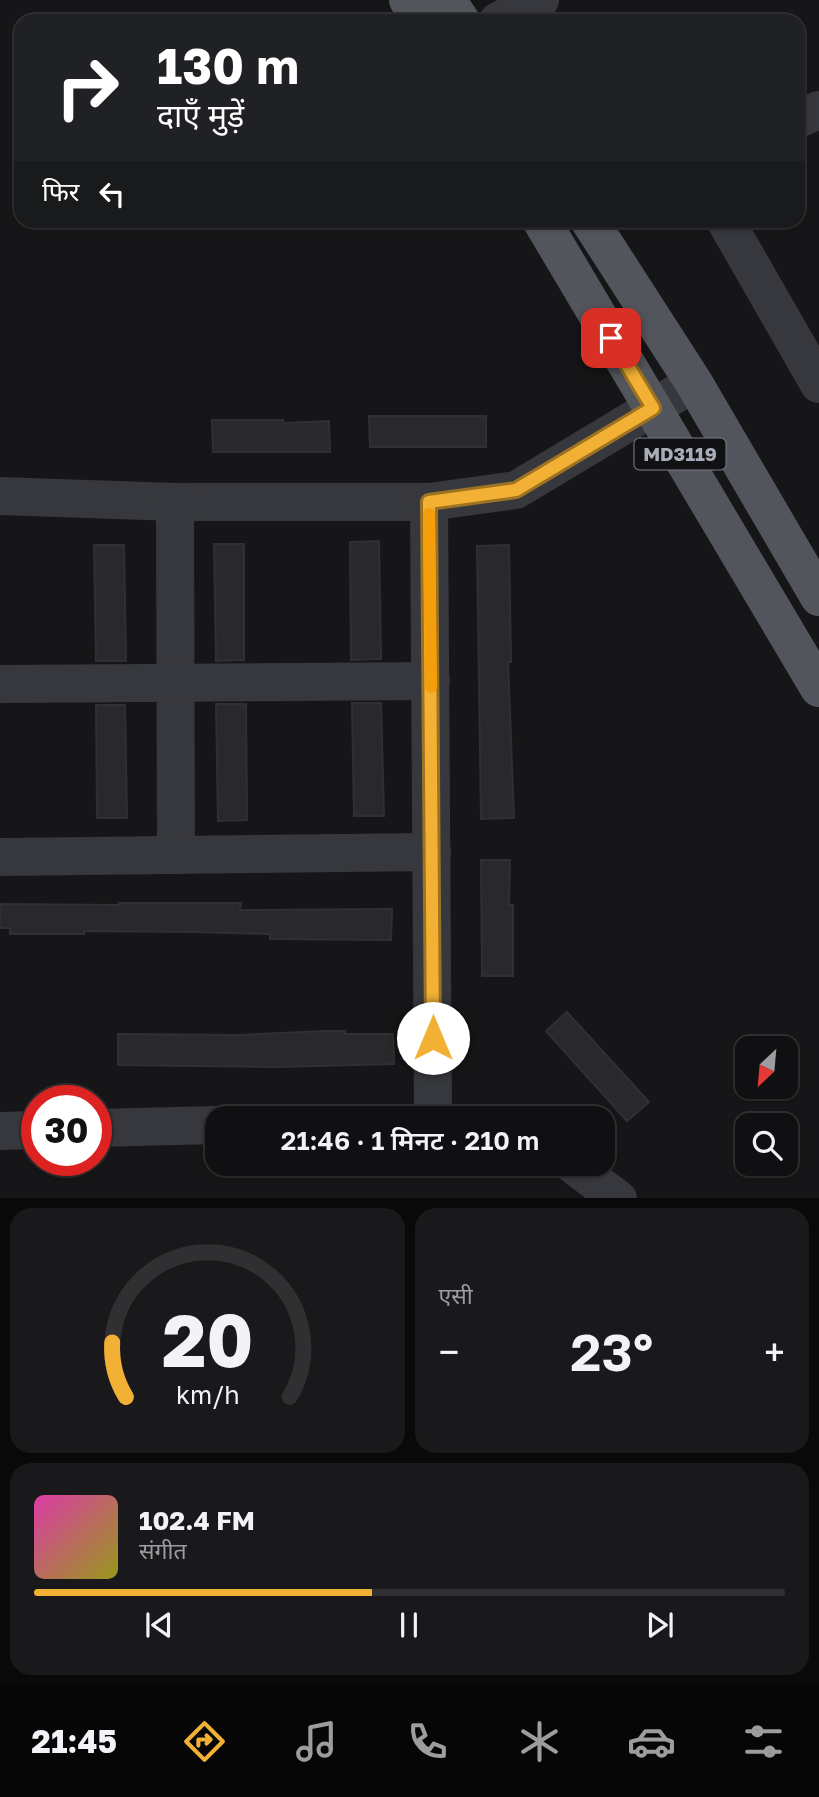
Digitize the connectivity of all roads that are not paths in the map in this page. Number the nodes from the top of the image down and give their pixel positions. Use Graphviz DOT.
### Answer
graph roads {
  1 [pos="540,0"];
  2 [pos="512,14"];
  3 [pos="546,228"];
  4 [pos="594,228"];
  5 [pos="730,228"];
  6 [pos="694,383"];
  7 [pos="819,383"];
  8 [pos="653,408"];
  9 [pos="0,496"];
  10 [pos="175,502"];
  11 [pos="429,502"];
  12 [pos="819,597"];
  13 [pos="431,681"];
  14 [pos="176,683"];
  15 [pos="0,684"];
  16 [pos="819,688"];
  17 [pos="432,852"];
  18 [pos="176,855"];
  19 [pos="0,857"];
  20 [pos="433,1106"];
  21 [pos="205,1125"];
  22 [pos="112,1128"];
  23 [pos="21,1130"];
  24 [pos="0,1131"];
  25 [pos="588,1176"];
  26 [pos="617,1198"];
  1 -- 2 [label="street"];
  3 -- 8 [label="main road, MD3119"];
  4 -- 6 [label="main road, MD3119"];
  5 -- 7 [label="street"];
  6 -- 8 [label="street"];
  6 -- 12 [label="main road, MD3119"];
  8 -- 11 [label="street"];
  8 -- 16 [label="main road, MD3119"];
  9 -- 10 [label="street"];
  10 -- 11 [label="street"];
  10 -- 14 [label="street"];
  11 -- 13 [label="street"];
  13 -- 14 [label="street"];
  13 -- 17 [label="street"];
  14 -- 15 [label="street"];
  14 -- 18 [label="street"];
  17 -- 18 [label="street"];
  17 -- 20 [label="street"];
  18 -- 19 [label="street"];
  21 -- 22 [label="street"];
  23 -- 24 [label="street"];
  25 -- 26 [label="street"];
}
